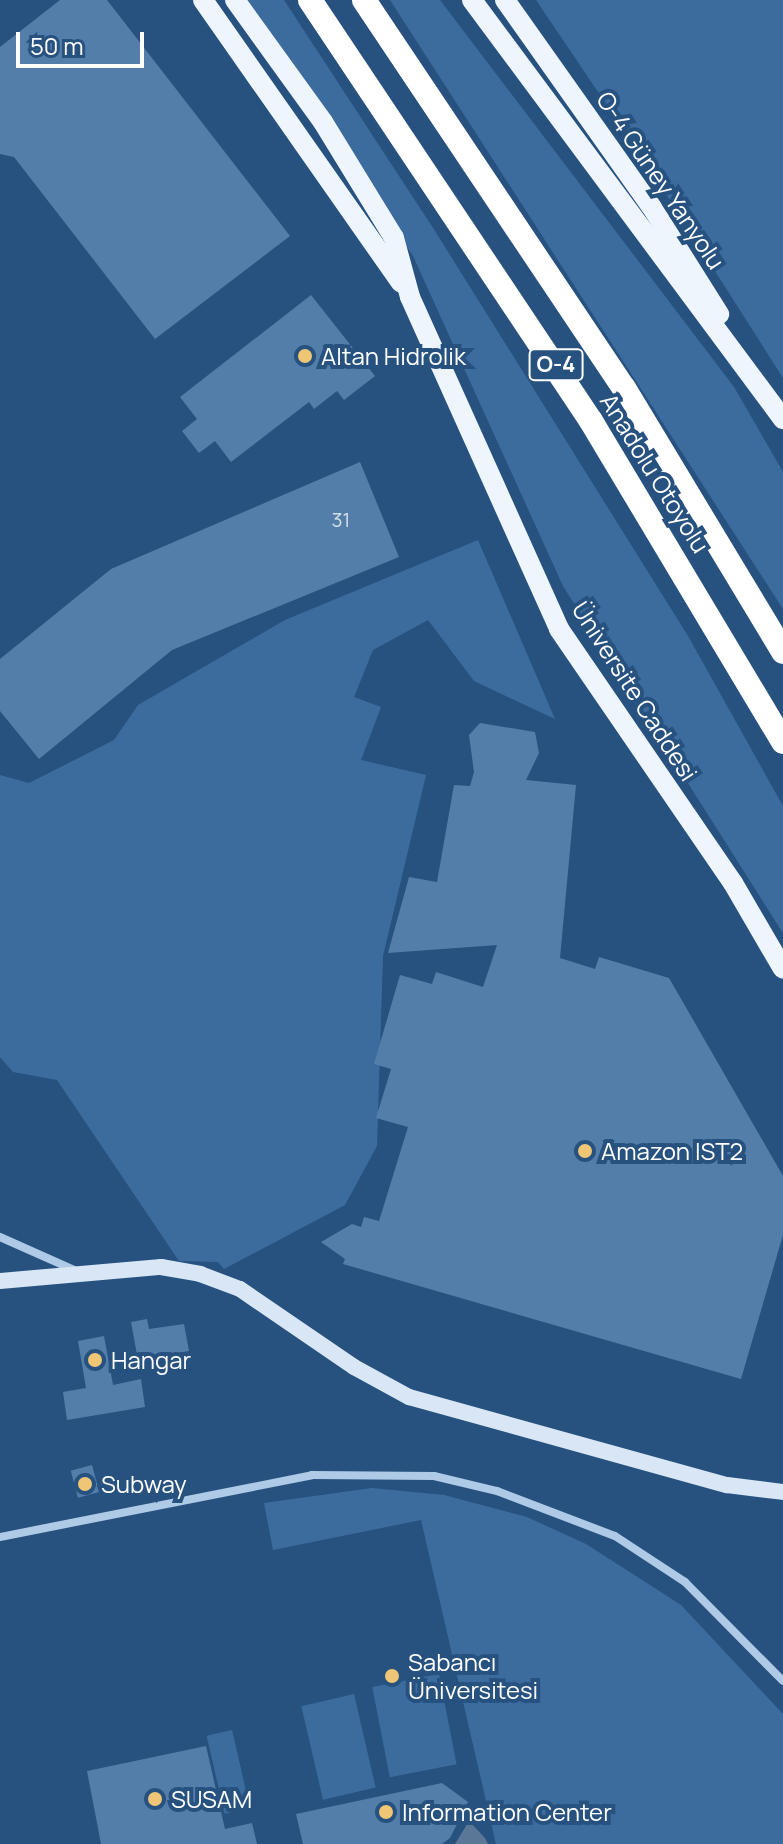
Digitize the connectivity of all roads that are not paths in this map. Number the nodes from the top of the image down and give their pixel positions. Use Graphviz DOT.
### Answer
graph roads {
  1 [pos="203,0"];
  2 [pos="235,0"];
  3 [pos="310,0"];
  4 [pos="364,0"];
  5 [pos="472,0"];
  6 [pos="505,0"];
  7 [pos="410,297"];
  8 [pos="767,392"];
  9 [pos="783,419"];
  10 [pos="783,652"];
  11 [pos="783,742"];
  12 [pos="783,969"];
  13 [pos="0,1237"];
  14 [pos="83,1274"];
  15 [pos="0,1281"];
  16 [pos="783,1492"];
  17 [pos="0,1536"];
  18 [pos="783,1681"];
  1 -- 7 [label="main road"];
  2 -- 7 [label="main road"];
  3 -- 11 [label="highway, Anadolu Otoyolu / O-4"];
  4 -- 10 [label="highway, Anadolu Otoyolu / O-4"];
  5 -- 8 [label="main road"];
  6 -- 8 [label="main road, O-4 Güney Yanyolu"];
  7 -- 12 [label="main road, Üniversite Caddesi"];
  8 -- 9 [label="main road"];
  13 -- 14 [label="street"];
  14 -- 15 [label="street"];
  14 -- 16 [label="street"];
  17 -- 18 [label="street"];
}
